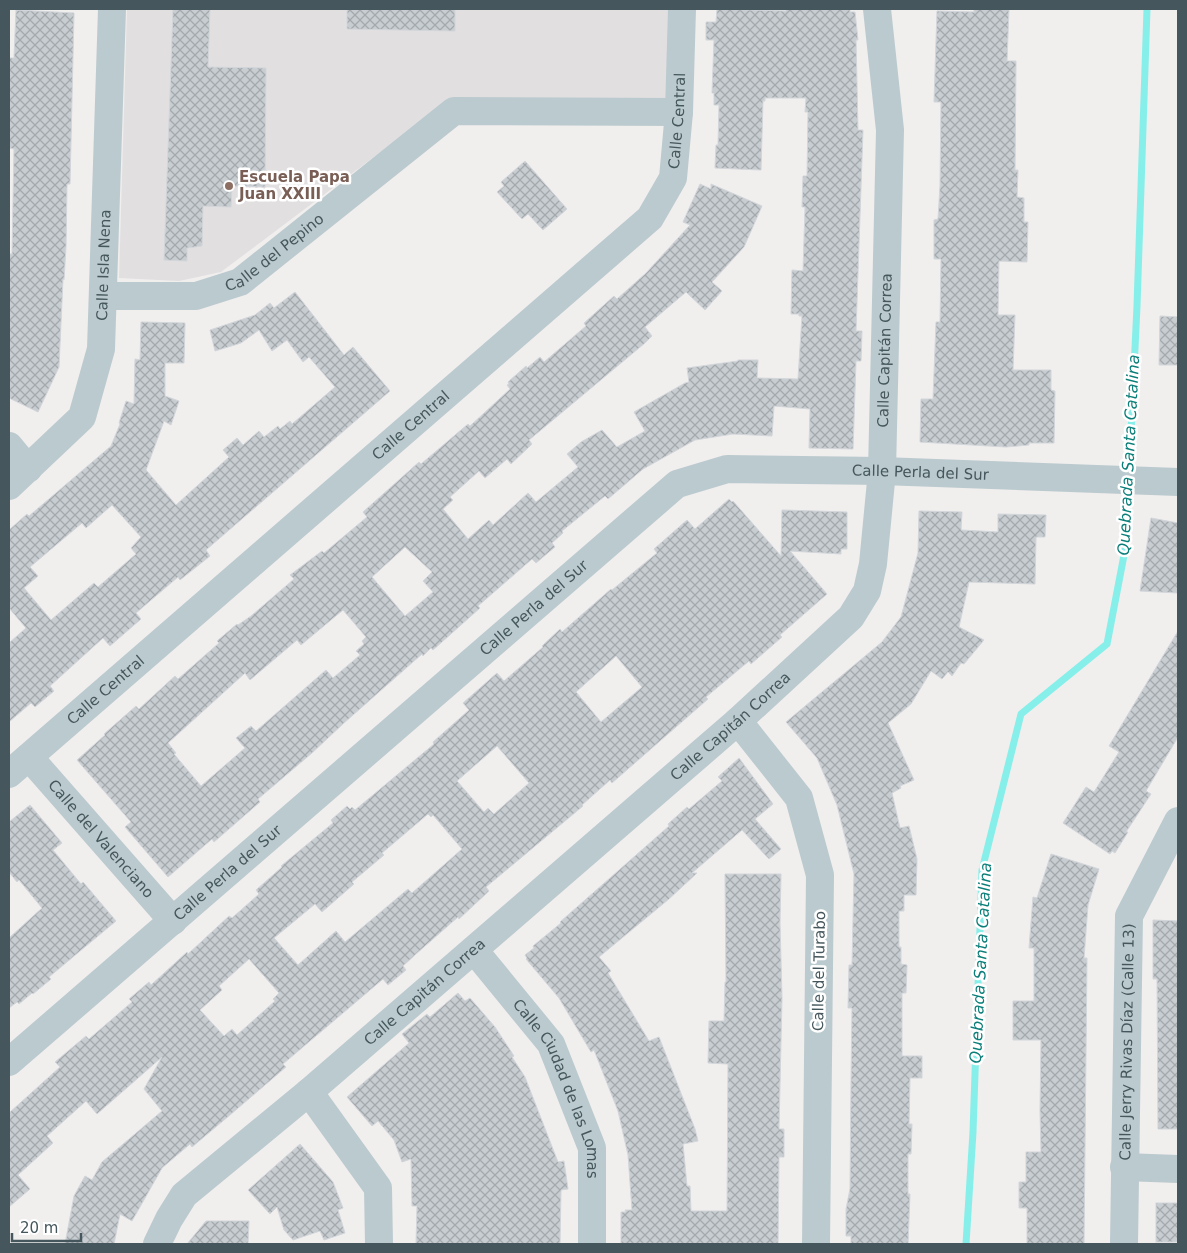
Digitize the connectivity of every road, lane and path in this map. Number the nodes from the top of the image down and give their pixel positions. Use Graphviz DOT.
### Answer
graph roads {
  1 [pos="112,9"];
  2 [pos="682,9"];
  3 [pos="878,9"];
  4 [pos="679,112"];
  5 [pos="103,296"];
  6 [pos="9,446"];
  7 [pos="882,472"];
  8 [pos="19,477"];
  9 [pos="1178,482"];
  10 [pos="738,721"];
  11 [pos="19,766"];
  12 [pos="1178,821"];
  13 [pos="173,921"];
  14 [pos="474,950"];
  15 [pos="9,1062"];
  16 [pos="309,1092"];
  17 [pos="1124,1167"];
  18 [pos="1178,1169"];
  19 [pos="157,1244"];
  20 [pos="379,1244"];
  21 [pos="592,1244"];
  22 [pos="816,1244"];
  23 [pos="1124,1244"];
  1 -- 5 [label="street, Calle Isla Nena"];
  2 -- 4 [label="street, Calle Central"];
  3 -- 7 [label="street, Calle Capitán Correa"];
  4 -- 5 [label="street, Calle del Pepino"];
  4 -- 11 [label="street, Calle Central"];
  5 -- 8 [label="street, Calle Isla Nena"];
  6 -- 8 [label="street"];
  7 -- 9 [label="street, Calle Perla del Sur"];
  7 -- 10 [label="street, Calle Capitán Correa"];
  7 -- 13 [label="street, Calle Perla del Sur"];
  10 -- 14 [label="street, Calle Capitán Correa"];
  10 -- 22 [label="street, Calle del Turabo"];
  11 -- 13 [label="street, Calle del Valenciano"];
  12 -- 17 [label="street, Calle Jerry Rivas Díaz (Calle 13)"];
  13 -- 15 [label="street, Calle Perla del Sur"];
  14 -- 16 [label="street, Calle Capitán Correa"];
  14 -- 21 [label="street, Calle Ciudad de las Lomas"];
  16 -- 19 [label="street, Calle Capitán Correa"];
  16 -- 20 [label="street"];
  17 -- 18 [label="street"];
  17 -- 23 [label="street, Calle Jerry Rivas Díaz (Calle 13)"];
}
